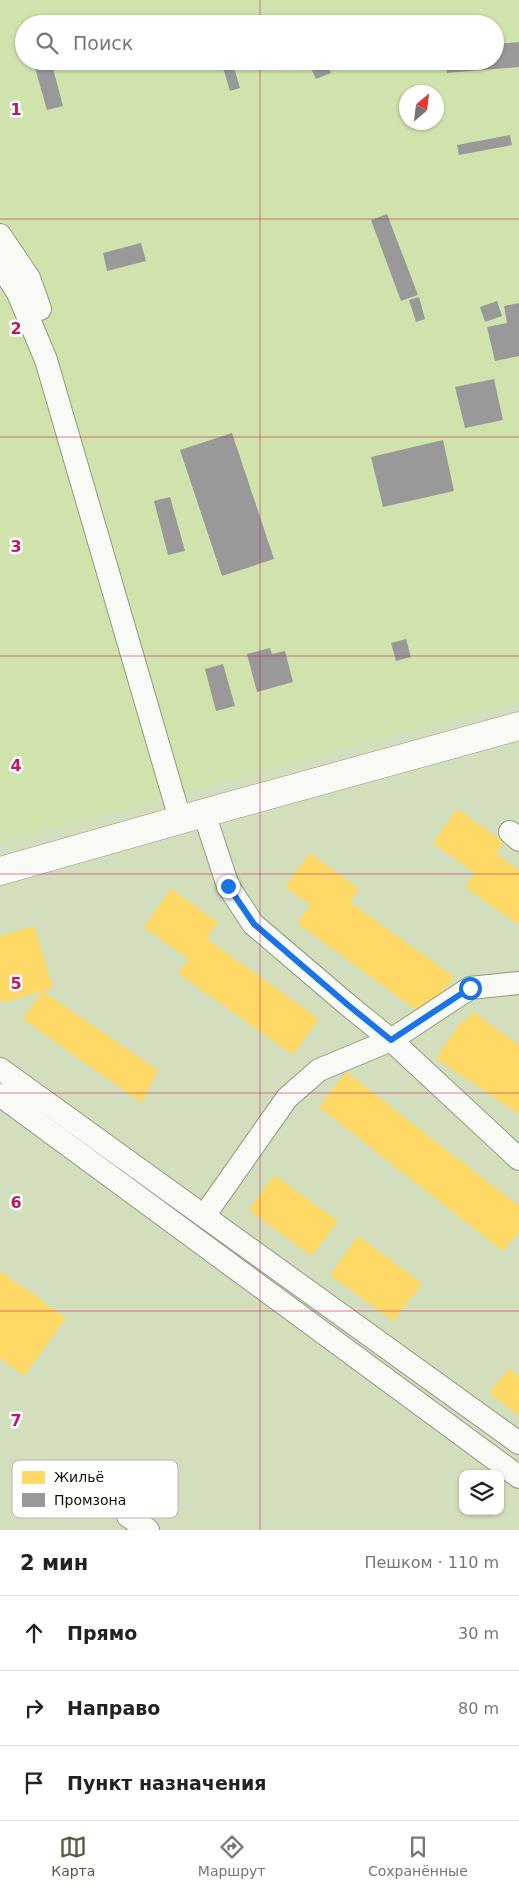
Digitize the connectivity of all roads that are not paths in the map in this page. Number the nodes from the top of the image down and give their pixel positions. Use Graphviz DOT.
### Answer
graph roads {
  1 [pos="0,235"];
  2 [pos="0,265"];
  3 [pos="46,360"];
  4 [pos="519,726"];
  5 [pos="192,816"];
  6 [pos="0,870"];
  7 [pos="519,983"];
  8 [pos="391,1040"];
  9 [pos="0,1069"];
  10 [pos="0,1095"];
  11 [pos="519,1159"];
  12 [pos="204,1216"];
  13 [pos="519,1443"];
  14 [pos="519,1477"];
  15 [pos="131,1518"];
  16 [pos="148,1530"];
  1 -- 3 [label="street"];
  2 -- 3 [label="street"];
  3 -- 5 [label="street"];
  4 -- 5 [label="main road"];
  5 -- 6 [label="main road"];
  5 -- 8 [label="street"];
  7 -- 8 [label="street"];
  8 -- 11 [label="street"];
  8 -- 12 [label="street"];
  9 -- 12 [label="street"];
  10 -- 14 [label="street"];
  12 -- 13 [label="street"];
  15 -- 16 [label="street"];
}
